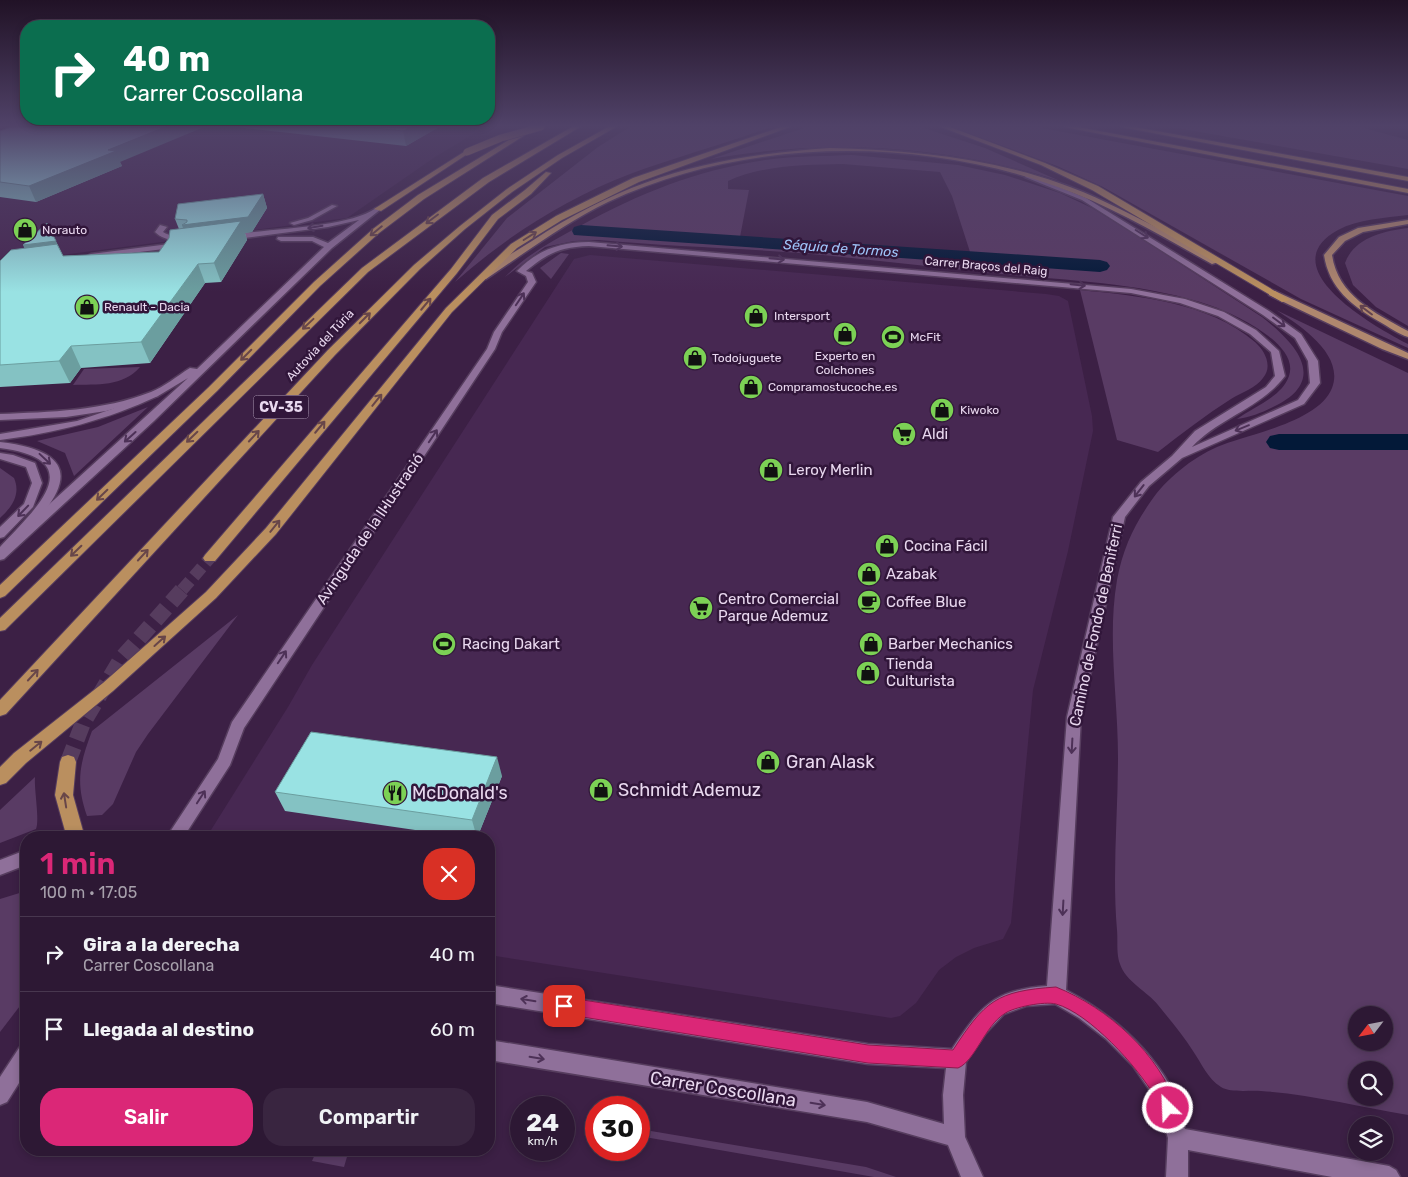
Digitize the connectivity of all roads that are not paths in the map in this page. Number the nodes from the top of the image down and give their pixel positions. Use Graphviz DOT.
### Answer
graph roads {
  1 [pos="420,182"];
  2 [pos="445,182"];
  3 [pos="483,182"];
  4 [pos="524,182"];
  5 [pos="539,182"];
  6 [pos="632,182"];
  7 [pos="651,182"];
  8 [pos="1040,182"];
  9 [pos="1045,182"];
  10 [pos="1082,182"];
  11 [pos="1360,182"];
  12 [pos="1408,191"];
  13 [pos="334,206"];
  14 [pos="378,209"];
  15 [pos="1408,222"];
  16 [pos="162,227"];
  17 [pos="194,235"];
  18 [pos="220,239"];
  19 [pos="566,244"];
  20 [pos="190,245"];
  21 [pos="329,246"];
  22 [pos="80,257"];
  23 [pos="480,279"];
  24 [pos="1285,300"];
  25 [pos="1221,314"];
  26 [pos="242,331"];
  27 [pos="1408,334"];
  28 [pos="1408,356"];
  29 [pos="155,394"];
  30 [pos="0,417"];
  31 [pos="0,437"];
  32 [pos="0,445"];
  33 [pos="0,456"];
  34 [pos="1176,458"];
  35 [pos="0,534"];
  36 [pos="0,555"];
  37 [pos="210,558"];
  38 [pos="0,593"];
  39 [pos="0,626"];
  40 [pos="0,710"];
  41 [pos="68,762"];
  42 [pos="0,778"];
  43 [pos="74,831"];
  44 [pos="179,831"];
  45 [pos="20,860"];
  46 [pos="0,868"];
  47 [pos="495,995"];
  48 [pos="1056,995"];
  49 [pos="495,1051"];
  50 [pos="958,1059"];
  51 [pos="20,1064"];
  52 [pos="0,1095"];
  53 [pos="955,1137"];
  54 [pos="1178,1138"];
  55 [pos="972,1177"];
  56 [pos="1177,1177"];
  57 [pos="1389,1177"];
  1 -- 14 [label="highway, bridge"];
  2 -- 38 [label="highway, one-way"];
  3 -- 39 [label="highway, Autovia del Túria / CV-35, one-way"];
  40 -- 4 [label="highway, Autovia del Túria / CV-35, one-way"];
  37 -- 5 [label="highway, one-way"];
  23 -- 6 [label="highway, one-way"];
  7 -- 23 [label="main road"];
  8 -- 34 [label="street, Camino de Fondo de Beniferri, one-way"];
  9 -- 24 [label="main road"];
  10 -- 24 [label="highway"];
  11 -- 12 [label="highway"];
  13 -- 18 [label="street"];
  14 -- 18 [label="street, one-way"];
  14 -- 21 [label="street"];
  27 -- 15 [label="main road, one-way"];
  16 -- 17 [label="street"];
  18 -- 21 [label="street"];
  19 -- 25 [label="street, Carrer Braços del Raig, one-way"];
  44 -- 19 [label="street, Avinguda de la Il·lustració, one-way"];
  20 -- 22 [label="street"];
  21 -- 26 [label="street"];
  42 -- 23 [label="highway, one-way"];
  24 -- 28 [label="main road"];
  25 -- 34 [label="street, Camino de Fondo de Beniferri"];
  26 -- 29 [label="street"];
  26 -- 36 [label="street, one-way"];
  29 -- 30 [label="street"];
  29 -- 31 [label="street"];
  32 -- 36 [label="street, one-way"];
  33 -- 35 [label="street, one-way"];
  34 -- 48 [label="street, Camino de Fondo de Beniferri, one-way"];
  43 -- 41 [label="highway, one-way"];
  45 -- 46 [label="street"];
  50 -- 47 [label="street, one-way"];
  48 -- 50 [label="street"];
  48 -- 54 [label="street"];
  49 -- 53 [label="street, Carrer Coscollana, one-way"];
  50 -- 53 [label="street"];
  51 -- 52 [label="street"];
  53 -- 55 [label="street"];
  54 -- 56 [label="street"];
  54 -- 57 [label="street"];
}
